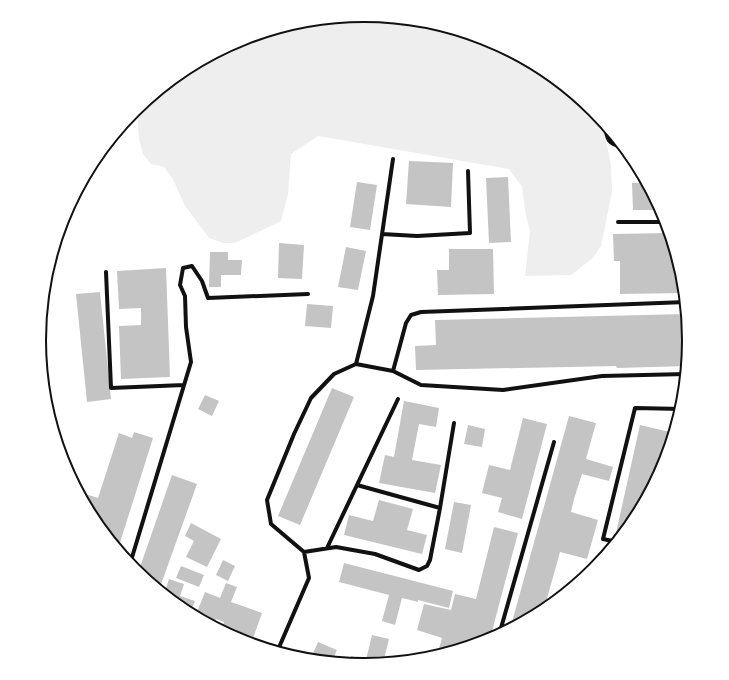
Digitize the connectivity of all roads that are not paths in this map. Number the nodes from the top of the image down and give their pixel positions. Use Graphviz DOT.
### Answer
graph roads {
  1 [pos="607,134"];
  2 [pos="617,146"];
  3 [pos="393,159"];
  4 [pos="468,171"];
  5 [pos="618,222"];
  6 [pos="660,222"];
  7 [pos="382,234"];
  8 [pos="106,272"];
  9 [pos="308,294"];
  10 [pos="680,302"];
  11 [pos="356,364"];
  12 [pos="393,371"];
  13 [pos="681,374"];
  14 [pos="184,385"];
  15 [pos="398,399"];
  16 [pos="675,408"];
  17 [pos="454,423"];
  18 [pos="554,442"];
  19 [pos="357,485"];
  20 [pos="440,508"];
  21 [pos="611,541"];
  22 [pos="327,548"];
  23 [pos="304,552"];
  24 [pos="132,557"];
  25 [pos="502,626"];
  26 [pos="279,646"];
  1 -- 2 [label="street"];
  3 -- 7 [label="street"];
  4 -- 7 [label="street"];
  5 -- 6 [label="street"];
  7 -- 11 [label="street"];
  8 -- 14 [label="street"];
  9 -- 14 [label="street"];
  10 -- 12 [label="street"];
  11 -- 12 [label="street"];
  11 -- 23 [label="street"];
  12 -- 13 [label="street"];
  14 -- 24 [label="street"];
  15 -- 19 [label="street"];
  16 -- 21 [label="street"];
  17 -- 20 [label="street"];
  18 -- 25 [label="street"];
  19 -- 20 [label="street"];
  19 -- 22 [label="street"];
  20 -- 22 [label="street"];
  22 -- 23 [label="street"];
  23 -- 26 [label="street"];
}
